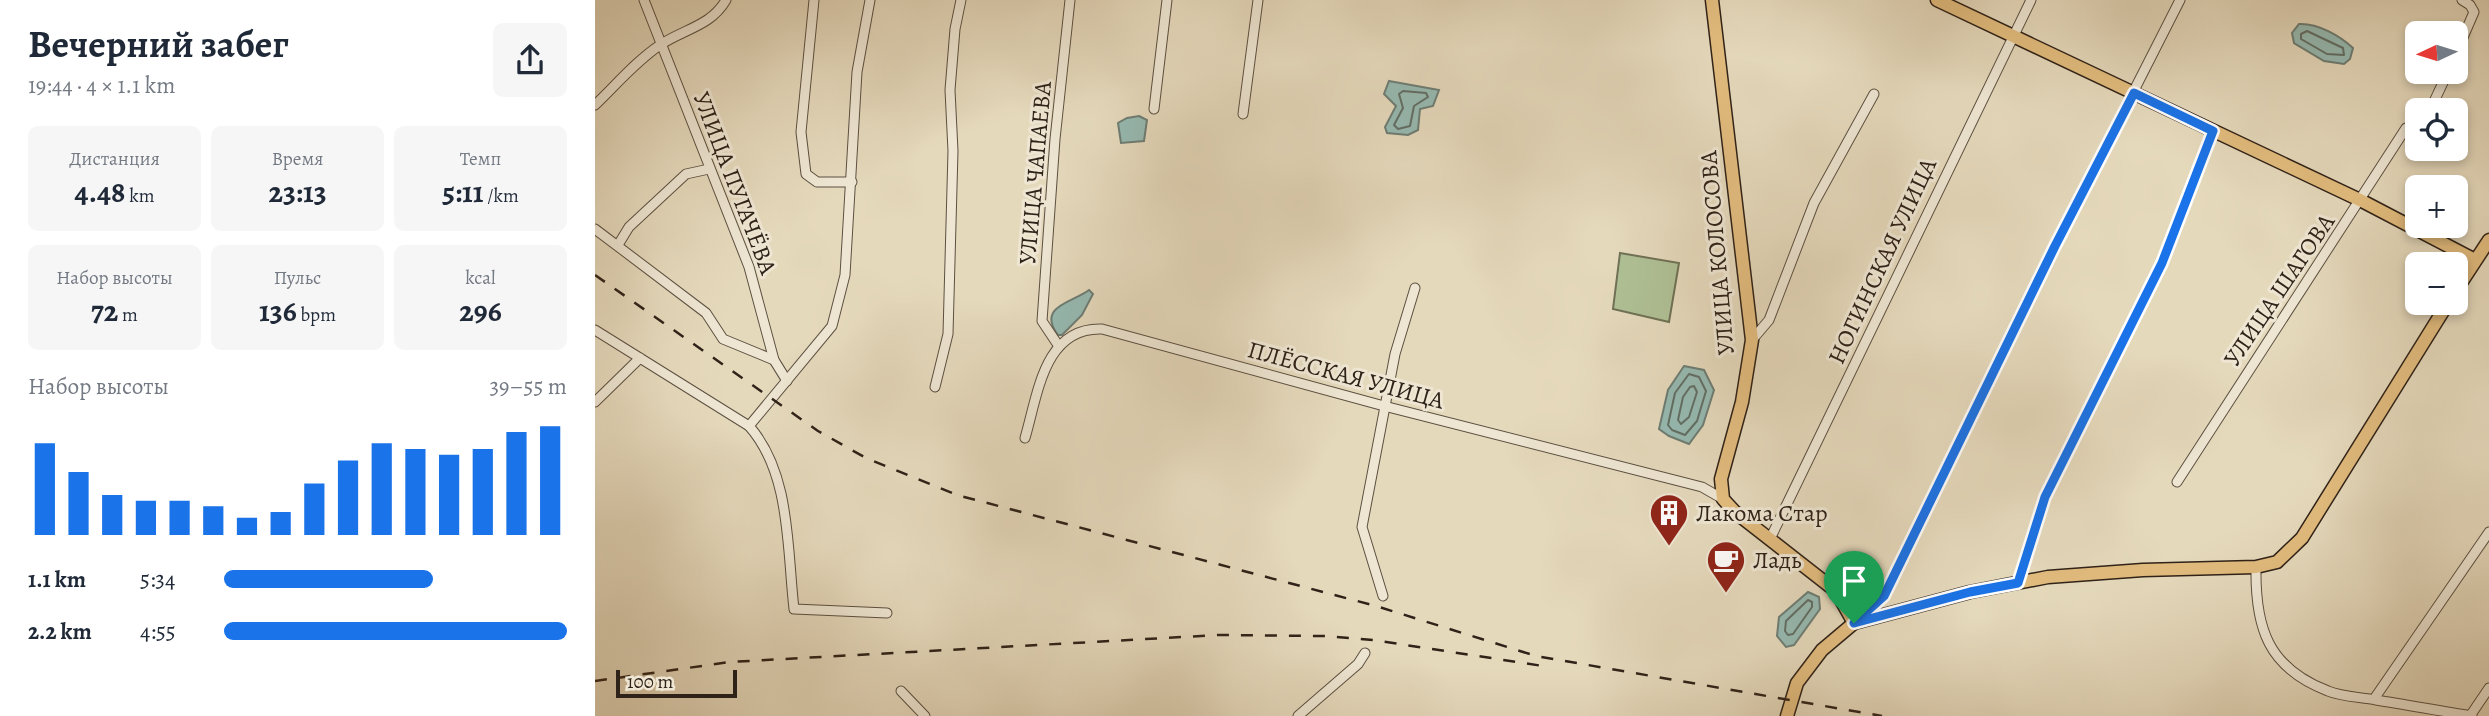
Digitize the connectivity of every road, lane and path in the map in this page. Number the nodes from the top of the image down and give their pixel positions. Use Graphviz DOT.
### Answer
graph roads {
  1 [pos="643,0"];
  2 [pos="726,0"];
  3 [pos="814,0"];
  4 [pos="870,0"];
  5 [pos="961,0"];
  6 [pos="1070,0"];
  7 [pos="1167,0"];
  8 [pos="1258,0"];
  9 [pos="1712,0"];
  10 [pos="1937,0"];
  11 [pos="2031,0"];
  12 [pos="2180,0"];
  13 [pos="2462,0"];
  14 [pos="2468,26"];
  15 [pos="2015,36"];
  16 [pos="661,45"];
  17 [pos="2134,93"];
  18 [pos="1874,94"];
  19 [pos="595,105"];
  20 [pos="1154,108"];
  21 [pos="1243,114"];
  22 [pos="2405,130"];
  23 [pos="2213,131"];
  24 [pos="709,169"];
  25 [pos="852,182"];
  26 [pos="2362,201"];
  27 [pos="595,229"];
  28 [pos="2488,243"];
  29 [pos="618,245"];
  30 [pos="2475,260"];
  31 [pos="2468,271"];
  32 [pos="1415,288"];
  33 [pos="2441,315"];
  34 [pos="595,330"];
  35 [pos="1752,340"];
  36 [pos="1058,345"];
  37 [pos="640,358"];
  38 [pos="774,360"];
  39 [pos="787,381"];
  40 [pos="935,387"];
  41 [pos="595,402"];
  42 [pos="1384,406"];
  43 [pos="750,426"];
  44 [pos="1025,438"];
  45 [pos="2177,482"];
  46 [pos="1723,499"];
  47 [pos="2489,532"];
  48 [pos="1770,538"];
  49 [pos="2256,568"];
  50 [pos="2018,583"];
  51 [pos="1383,596"];
  52 [pos="887,614"];
  53 [pos="1854,623"];
  54 [pos="1365,653"];
  55 [pos="2489,688"];
  56 [pos="901,691"];
  57 [pos="2374,699"];
  58 [pos="925,716"];
  59 [pos="1298,716"];
  60 [pos="1787,716"];
  61 [pos="2471,716"];
  1 -- 16 [label="street, УЛИЦА ПУГАЧЁВА"];
  2 -- 16 [label="street"];
  3 -- 25 [label="street"];
  4 -- 25 [label="street"];
  5 -- 40 [label="street"];
  6 -- 36 [label="street, УЛИЦА ЧАПАЕВА"];
  7 -- 20 [label="street"];
  8 -- 21 [label="street"];
  9 -- 35 [label="main road, УЛИЦА КОЛОСОВА"];
  10 -- 15 [label="main road"];
  11 -- 15 [label="street, НОГИНСКАЯ УЛИЦА"];
  12 -- 17 [label="street"];
  13 -- 14 [label="street"];
  15 -- 17 [label="main road"];
  15 -- 48 [label="street, НОГИНСКАЯ УЛИЦА"];
  16 -- 19 [label="street"];
  16 -- 24 [label="street, УЛИЦА ПУГАЧЁВА"];
  17 -- 23 [label="main road"];
  17 -- 53 [label="street"];
  18 -- 35 [label="street"];
  22 -- 26 [label="street, УЛИЦА ШАГОВА"];
  23 -- 26 [label="main road"];
  23 -- 50 [label="street"];
  24 -- 29 [label="street"];
  24 -- 38 [label="street, УЛИЦА ПУГАЧЁВА"];
  25 -- 39 [label="street"];
  26 -- 30 [label="main road"];
  26 -- 45 [label="street, УЛИЦА ШАГОВА"];
  27 -- 29 [label="street"];
  28 -- 30 [label="main road"];
  29 -- 38 [label="street"];
  30 -- 31 [label="main road"];
  32 -- 42 [label="street"];
  33 -- 49 [label="main road"];
  34 -- 37 [label="street"];
  35 -- 46 [label="main road, УЛИЦА КОЛОСОВА"];
  36 -- 42 [label="street, ПЛЁССКАЯ УЛИЦА"];
  36 -- 44 [label="street"];
  37 -- 41 [label="street"];
  37 -- 43 [label="street"];
  38 -- 39 [label="street, УЛИЦА ПУГАЧЁВА"];
  39 -- 43 [label="street"];
  42 -- 46 [label="street, ПЛЁССКАЯ УЛИЦА"];
  42 -- 51 [label="street"];
  43 -- 52 [label="street"];
  46 -- 48 [label="main road"];
  47 -- 57 [label="street"];
  48 -- 53 [label="main road"];
  49 -- 50 [label="main road"];
  49 -- 57 [label="street"];
  50 -- 53 [label="main road"];
  53 -- 60 [label="main road"];
  54 -- 59 [label="street"];
  55 -- 61 [label="street"];
  56 -- 58 [label="street"];
  57 -- 61 [label="street"];
}
